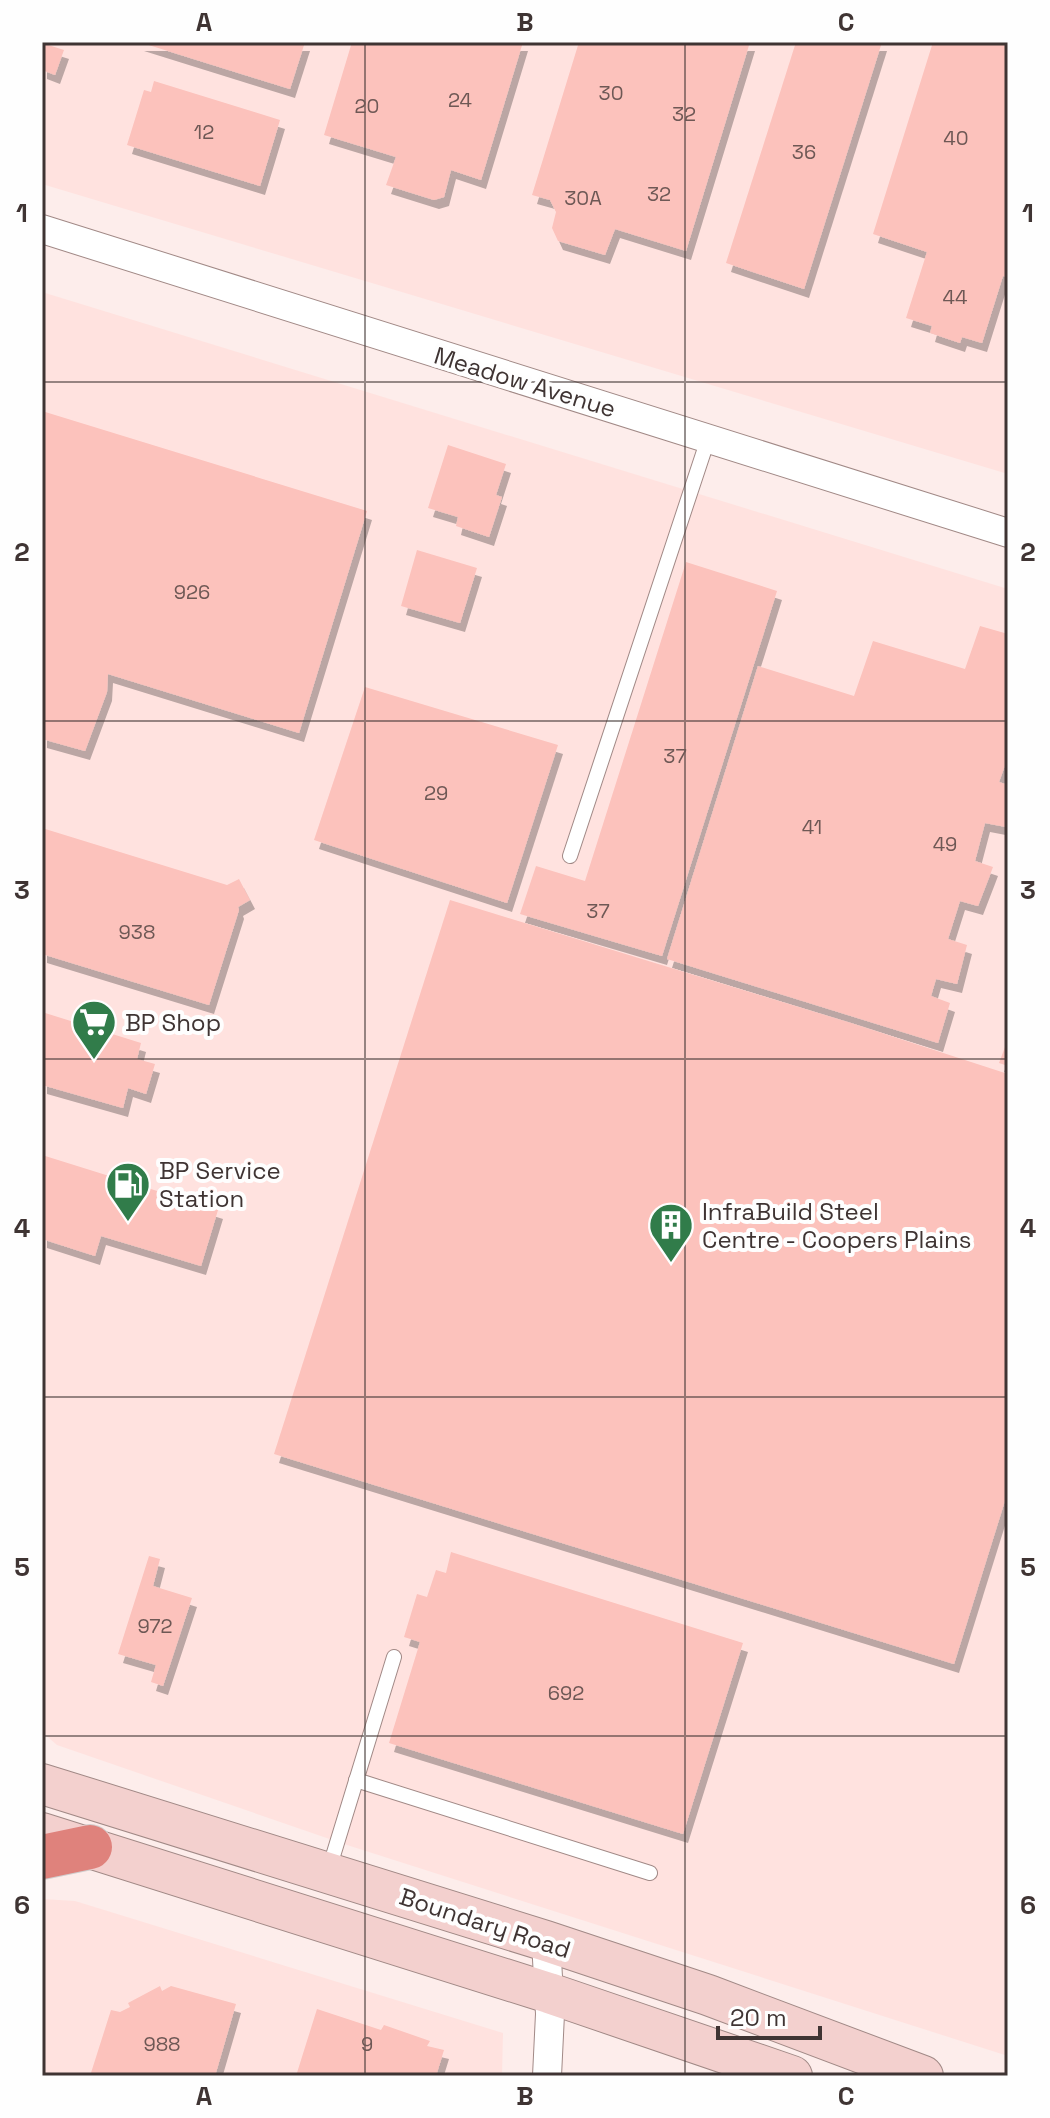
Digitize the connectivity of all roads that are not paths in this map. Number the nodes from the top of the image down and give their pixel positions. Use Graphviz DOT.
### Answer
graph roads {
  1 [pos="42,229"];
  2 [pos="708,439"];
  3 [pos="1008,533"];
  4 [pos="570,856"];
  5 [pos="394,1657"];
  6 [pos="356,1780"];
  7 [pos="42,1784"];
  8 [pos="42,1833"];
  9 [pos="90,1847"];
  10 [pos="42,1857"];
  11 [pos="328,1873"];
  12 [pos="650,1873"];
  13 [pos="546,1941"];
  14 [pos="549,1993"];
  15 [pos="547,2076"];
  16 [pos="792,2076"];
  17 [pos="923,2076"];
  1 -- 2 [label="street, Meadow Avenue"];
  2 -- 3 [label="street, Meadow Avenue"];
  2 -- 4 [label="lane"];
  5 -- 6 [label="lane"];
  6 -- 11 [label="lane"];
  6 -- 12 [label="lane"];
  7 -- 11 [label="main road, Boundary Road"];
  8 -- 9 [label="main road, Boundary Road"];
  9 -- 10 [label="highway"];
  9 -- 14 [label="main road, Boundary Road"];
  11 -- 13 [label="main road, Boundary Road"];
  13 -- 14 [label="street"];
  13 -- 17 [label="main road, Boundary Road"];
  14 -- 15 [label="street"];
  14 -- 16 [label="main road, Boundary Road"];
}
